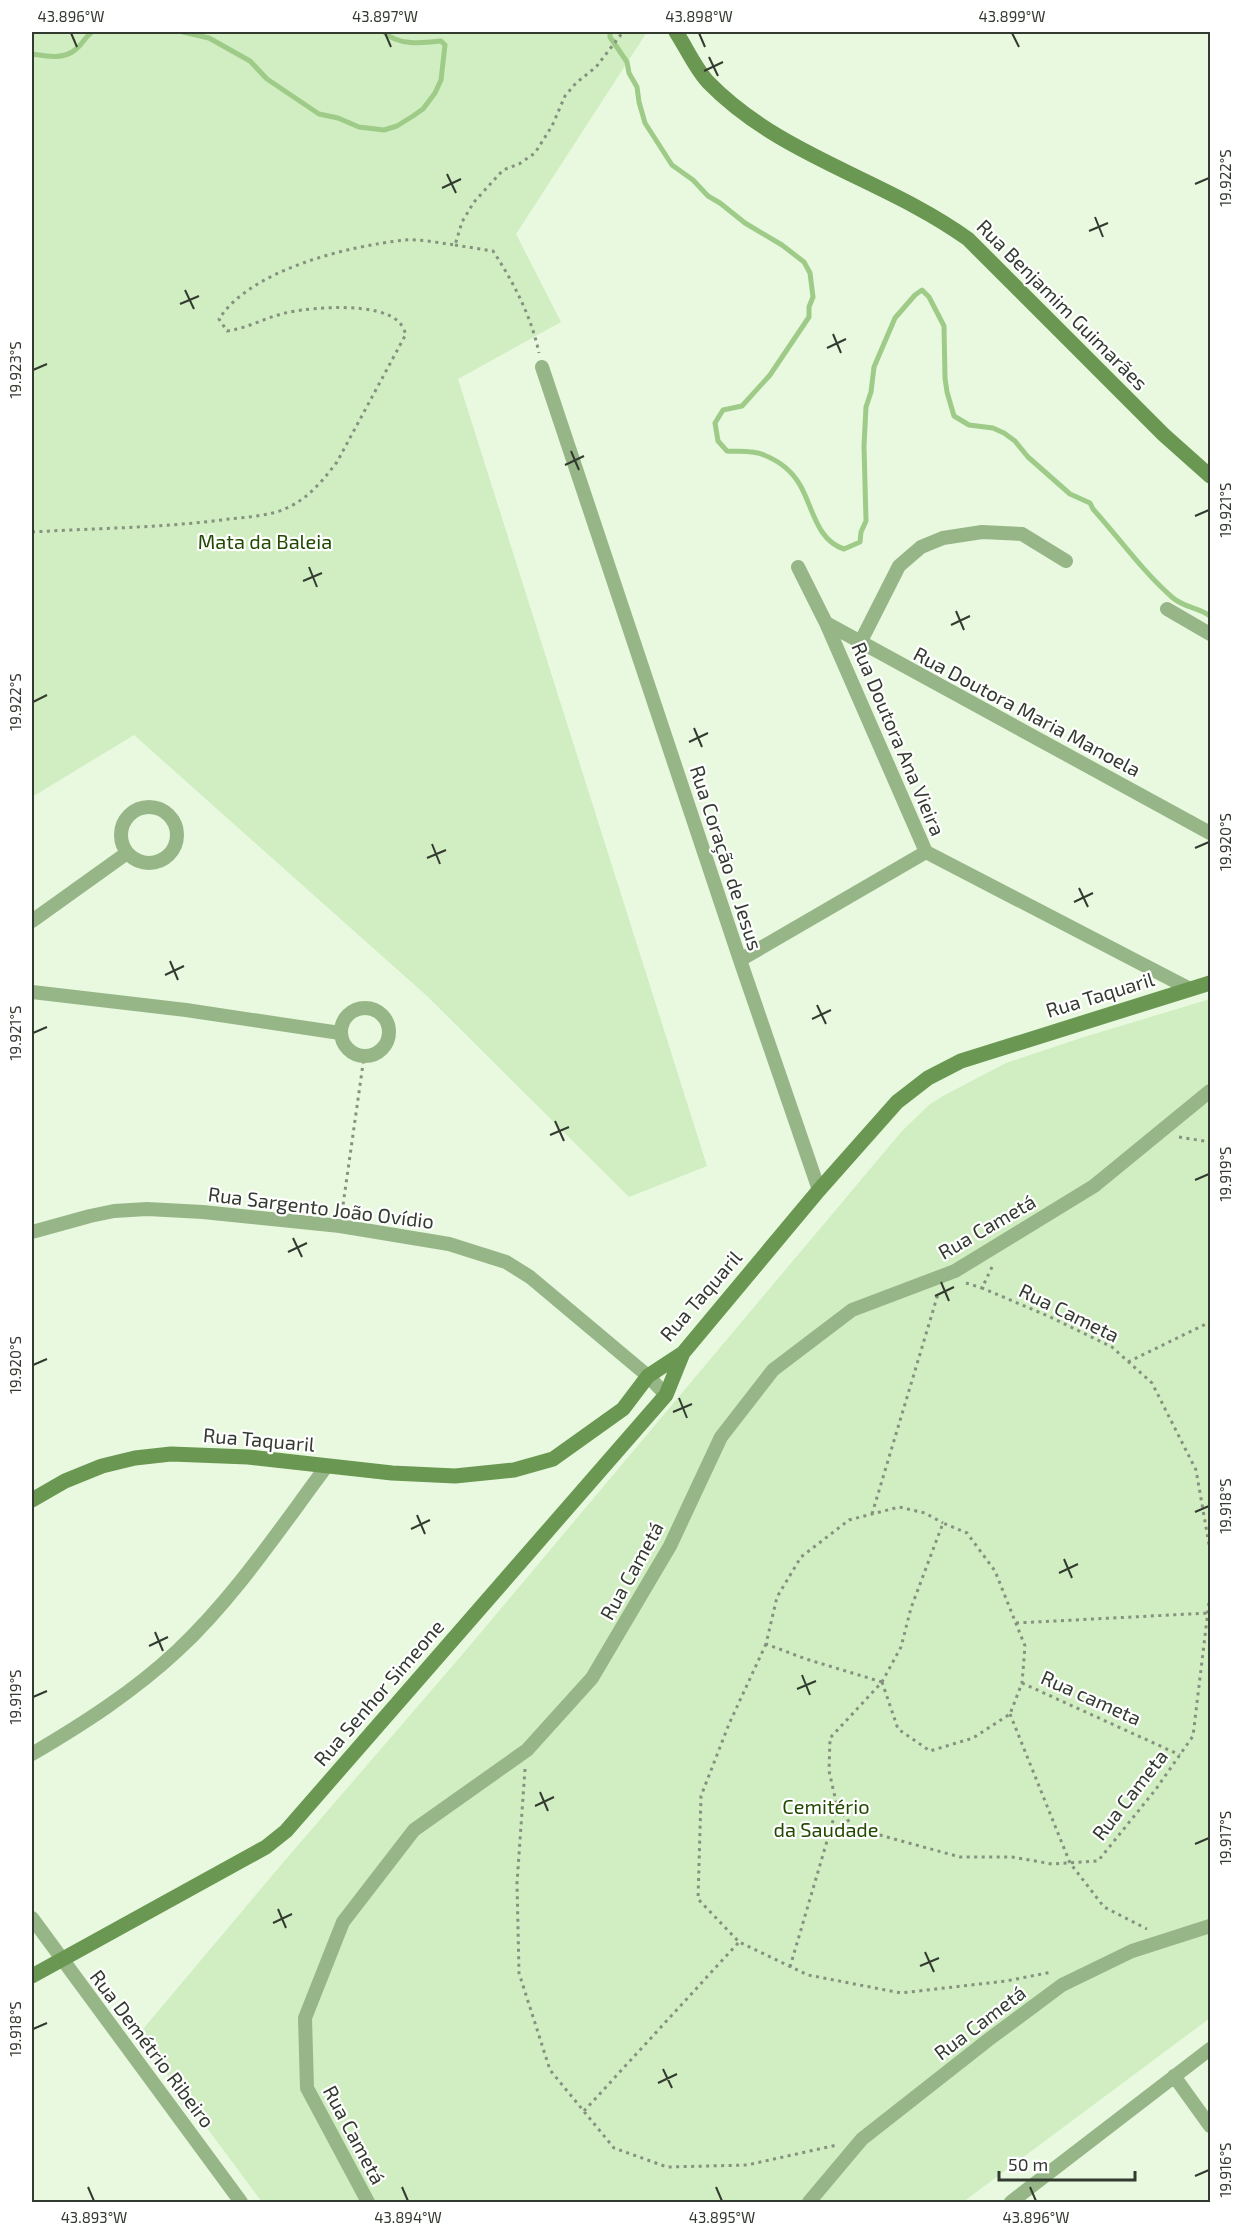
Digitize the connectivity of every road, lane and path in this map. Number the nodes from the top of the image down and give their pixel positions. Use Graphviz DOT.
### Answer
graph roads {
  1 [pos="623,32"];
  2 [pos="676,32"];
  3 [pos="455,245"];
  4 [pos="542,367"];
  5 [pos="1210,476"];
  6 [pos="32,531"];
  7 [pos="1066,561"];
  8 [pos="798,567"];
  9 [pos="1167,609"];
  10 [pos="826,623"];
  11 [pos="1210,634"];
  12 [pos="861,644"];
  13 [pos="1210,833"];
  14 [pos="926,852"];
  15 [pos="127,853"];
  16 [pos="32,921"];
  17 [pos="740,960"];
  18 [pos="1210,983"];
  19 [pos="1190,989"];
  20 [pos="32,992"];
  21 [pos="340,1033"];
  22 [pos="364,1057"];
  23 [pos="1210,1091"];
  24 [pos="1159,1134"];
  25 [pos="1210,1142"];
  26 [pos="819,1190"];
  27 [pos="340,1226"];
  28 [pos="32,1232"];
  29 [pos="1004,1241"];
  30 [pos="944,1276"];
  31 [pos="981,1288"];
  32 [pos="1210,1322"];
  33 [pos="683,1353"];
  34 [pos="1128,1362"];
  35 [pos="648,1376"];
  36 [pos="666,1395"];
  37 [pos="326,1467"];
  38 [pos="32,1500"];
  39 [pos="872,1514"];
  40 [pos="943,1523"];
  41 [pos="1210,1550"];
  42 [pos="1210,1594"];
  43 [pos="1209,1613"];
  44 [pos="1016,1623"];
  45 [pos="766,1644"];
  46 [pos="882,1682"];
  47 [pos="1022,1683"];
  48 [pos="1010,1714"];
  49 [pos="527,1750"];
  50 [pos="32,1754"];
  51 [pos="1180,1755"];
  52 [pos="837,1806"];
  53 [pos="1070,1863"];
  54 [pos="32,1918"];
  55 [pos="1210,1926"];
  56 [pos="1167,1940"];
  57 [pos="739,1942"];
  58 [pos="60,1959"];
  59 [pos="790,1966"];
  60 [pos="1059,1971"];
  61 [pos="32,1976"];
  62 [pos="1210,2049"];
  63 [pos="1174,2076"];
  64 [pos="584,2111"];
  65 [pos="1210,2127"];
  66 [pos="862,2139"];
  67 [pos="241,2202"];
  68 [pos="368,2202"];
  69 [pos="808,2202"];
  70 [pos="1011,2202"];
  1 -- 3 [label="path"];
  2 -- 5 [label="street, Rua Benjamim Guimarães"];
  3 -- 4 [label="path"];
  3 -- 6 [label="path"];
  4 -- 17 [label="street, Rua Coração de Jesus"];
  7 -- 12 [label="street"];
  8 -- 10 [label="street, Rua Doutora Ana Vieira"];
  9 -- 11 [label="street"];
  10 -- 12 [label="street, Rua Doutora Maria Manoela"];
  10 -- 14 [label="street, Rua Doutora Ana Vieira"];
  12 -- 13 [label="street, Rua Doutora Maria Manoela"];
  14 -- 17 [label="street"];
  14 -- 19 [label="street, Rua Doutora Ana Vieira"];
  15 -- 15 [label="street"];
  15 -- 16 [label="street"];
  17 -- 26 [label="street, Rua Coração de Jesus"];
  18 -- 19 [label="street, Rua Taquaril"];
  19 -- 26 [label="street, Rua Taquaril"];
  20 -- 21 [label="street"];
  21 -- 22 [label="street"];
  21 -- 22 [label="street"];
  22 -- 27 [label="path"];
  23 -- 24 [label="street, Rua Cametá"];
  24 -- 25 [label="path"];
  24 -- 29 [label="street, Rua Cametá"];
  26 -- 33 [label="street, Rua Taquaril"];
  27 -- 28 [label="street, Rua Sargento João Ovídio"];
  27 -- 35 [label="street, Rua Sargento João Ovídio"];
  29 -- 30 [label="street, Rua Cametá"];
  29 -- 31 [label="path"];
  30 -- 31 [label="path, Rua Cameta"];
  30 -- 39 [label="path"];
  30 -- 49 [label="street, Rua Cametá"];
  31 -- 34 [label="path, Rua Cameta"];
  32 -- 34 [label="path"];
  33 -- 35 [label="street, Rua Taquaril"];
  33 -- 36 [label="street, Rua Senhor Simeone"];
  34 -- 41 [label="path, Rua Cameta"];
  35 -- 36 [label="street, Rua Sargento João Ovídio"];
  35 -- 37 [label="street, Rua Taquaril"];
  36 -- 58 [label="street, Rua Senhor Simeone"];
  37 -- 38 [label="street, Rua Taquaril"];
  37 -- 50 [label="street"];
  39 -- 40 [label="path"];
  39 -- 45 [label="path"];
  40 -- 44 [label="path, Rua Cameta"];
  40 -- 46 [label="path, Rua Cameta"];
  42 -- 43 [label="path, Rua Cameta"];
  43 -- 44 [label="path"];
  43 -- 51 [label="path, Rua Cameta"];
  44 -- 47 [label="path, Rua Cameta"];
  45 -- 46 [label="path"];
  45 -- 57 [label="path"];
  46 -- 48 [label="path"];
  46 -- 52 [label="path, Rua Cameta"];
  47 -- 48 [label="path, Rua Cameta"];
  47 -- 51 [label="path, Rua cameta"];
  48 -- 53 [label="path, Rua Cameta"];
  49 -- 64 [label="path"];
  49 -- 68 [label="street, Rua Cametá"];
  51 -- 53 [label="path, Rua Cameta"];
  52 -- 53 [label="path, Rua Cameta"];
  52 -- 59 [label="path, Rua Cameta"];
  53 -- 56 [label="path, Rua Cameta"];
  54 -- 58 [label="street, Rua Demétrio Ribeiro"];
  55 -- 56 [label="street, Rua Cametá"];
  56 -- 66 [label="street, Rua Cametá"];
  57 -- 59 [label="path"];
  57 -- 64 [label="path"];
  58 -- 61 [label="street, Rua Senhor Simeone"];
  58 -- 67 [label="street, Rua Demétrio Ribeiro"];
  59 -- 60 [label="path"];
  62 -- 63 [label="street"];
  63 -- 65 [label="street"];
  63 -- 70 [label="street"];
  64 -- 66 [label="path"];
  66 -- 69 [label="street, Rua Cametá"];
}
